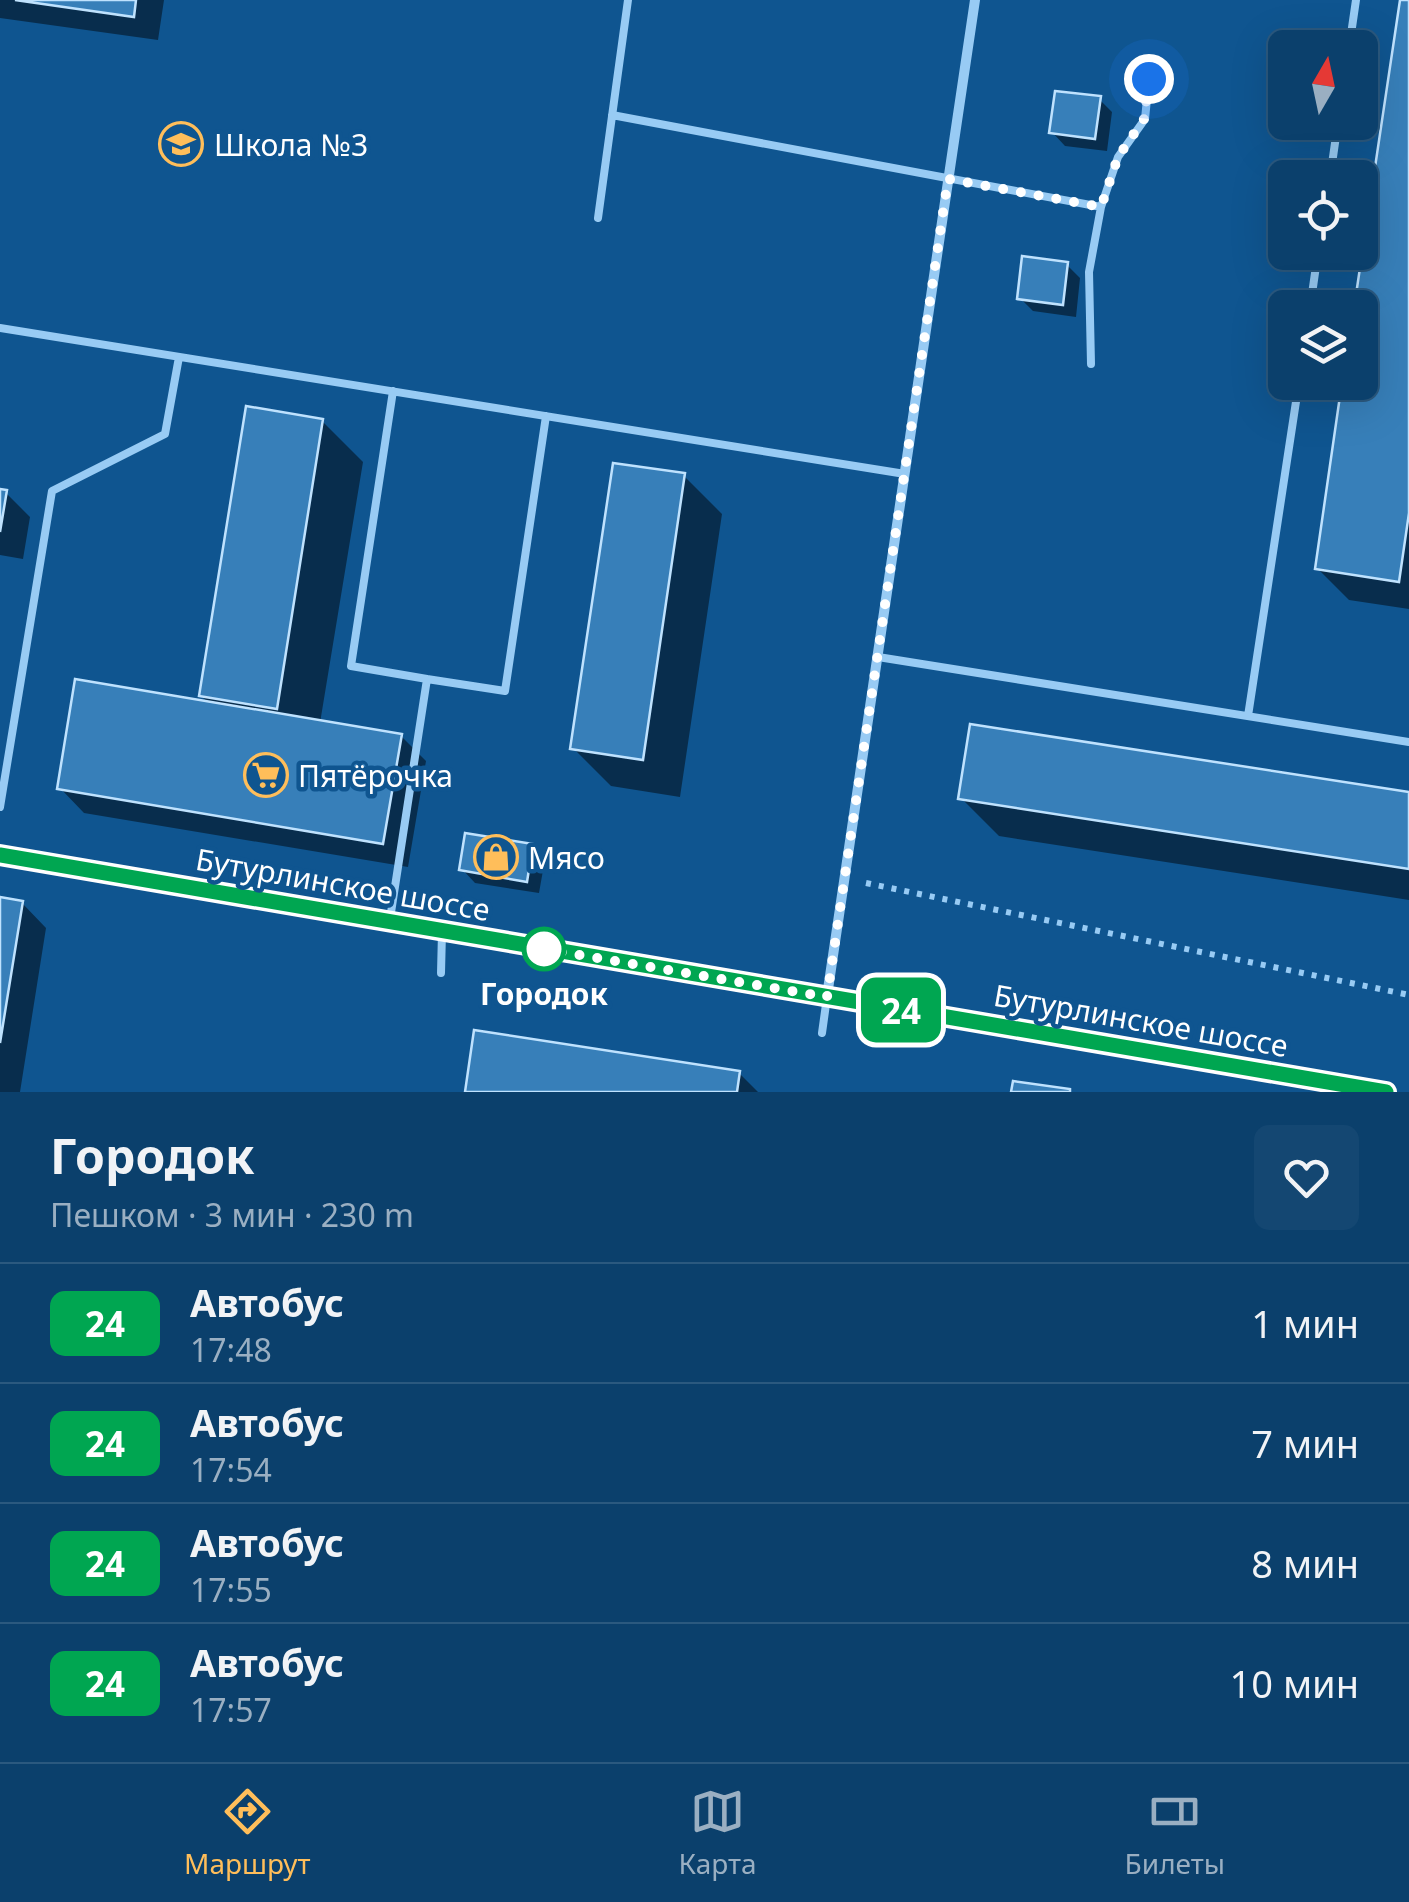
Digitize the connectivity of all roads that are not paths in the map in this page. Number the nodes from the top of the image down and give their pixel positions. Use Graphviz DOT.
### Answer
graph roads {
  1 [pos="628,0"];
  2 [pos="974,0"];
  3 [pos="1356,0"];
  4 [pos="1352,30"];
  5 [pos="1149,79"];
  6 [pos="612,115"];
  7 [pos="948,179"];
  8 [pos="1101,207"];
  9 [pos="598,218"];
  10 [pos="0,328"];
  11 [pos="179,357"];
  12 [pos="1091,364"];
  13 [pos="393,391"];
  14 [pos="1296,400"];
  15 [pos="546,416"];
  16 [pos="904,474"];
  17 [pos="878,657"];
  18 [pos="426,678"];
  19 [pos="1248,716"];
  20 [pos="1409,742"];
  21 [pos="0,806"];
  22 [pos="0,855"];
  23 [pos="390,924"];
  24 [pos="442,932"];
  25 [pos="442,973"];
  26 [pos="827,997"];
  27 [pos="822,1033"];
  28 [pos="1385,1092"];
  1 -- 6 [label="lane"];
  2 -- 7 [label="street"];
  3 -- 4 [label="lane"];
  5 -- 8 [label="lane"];
  6 -- 7 [label="lane"];
  6 -- 9 [label="lane"];
  7 -- 8 [label="lane"];
  7 -- 16 [label="street"];
  8 -- 12 [label="lane"];
  10 -- 11 [label="lane"];
  11 -- 13 [label="lane"];
  11 -- 21 [label="lane"];
  13 -- 15 [label="lane"];
  13 -- 18 [label="lane"];
  14 -- 19 [label="lane"];
  15 -- 16 [label="lane"];
  15 -- 18 [label="lane"];
  16 -- 17 [label="street"];
  17 -- 19 [label="lane"];
  17 -- 26 [label="street"];
  18 -- 23 [label="lane"];
  19 -- 20 [label="lane"];
  22 -- 23 [label="main road, Бутурлинское шоссе"];
  23 -- 24 [label="main road, Бутурлинское шоссе"];
  24 -- 25 [label="lane"];
  24 -- 26 [label="main road, Бутурлинское шоссе"];
  26 -- 27 [label="lane"];
  26 -- 28 [label="main road, Бутурлинское шоссе"];
}
